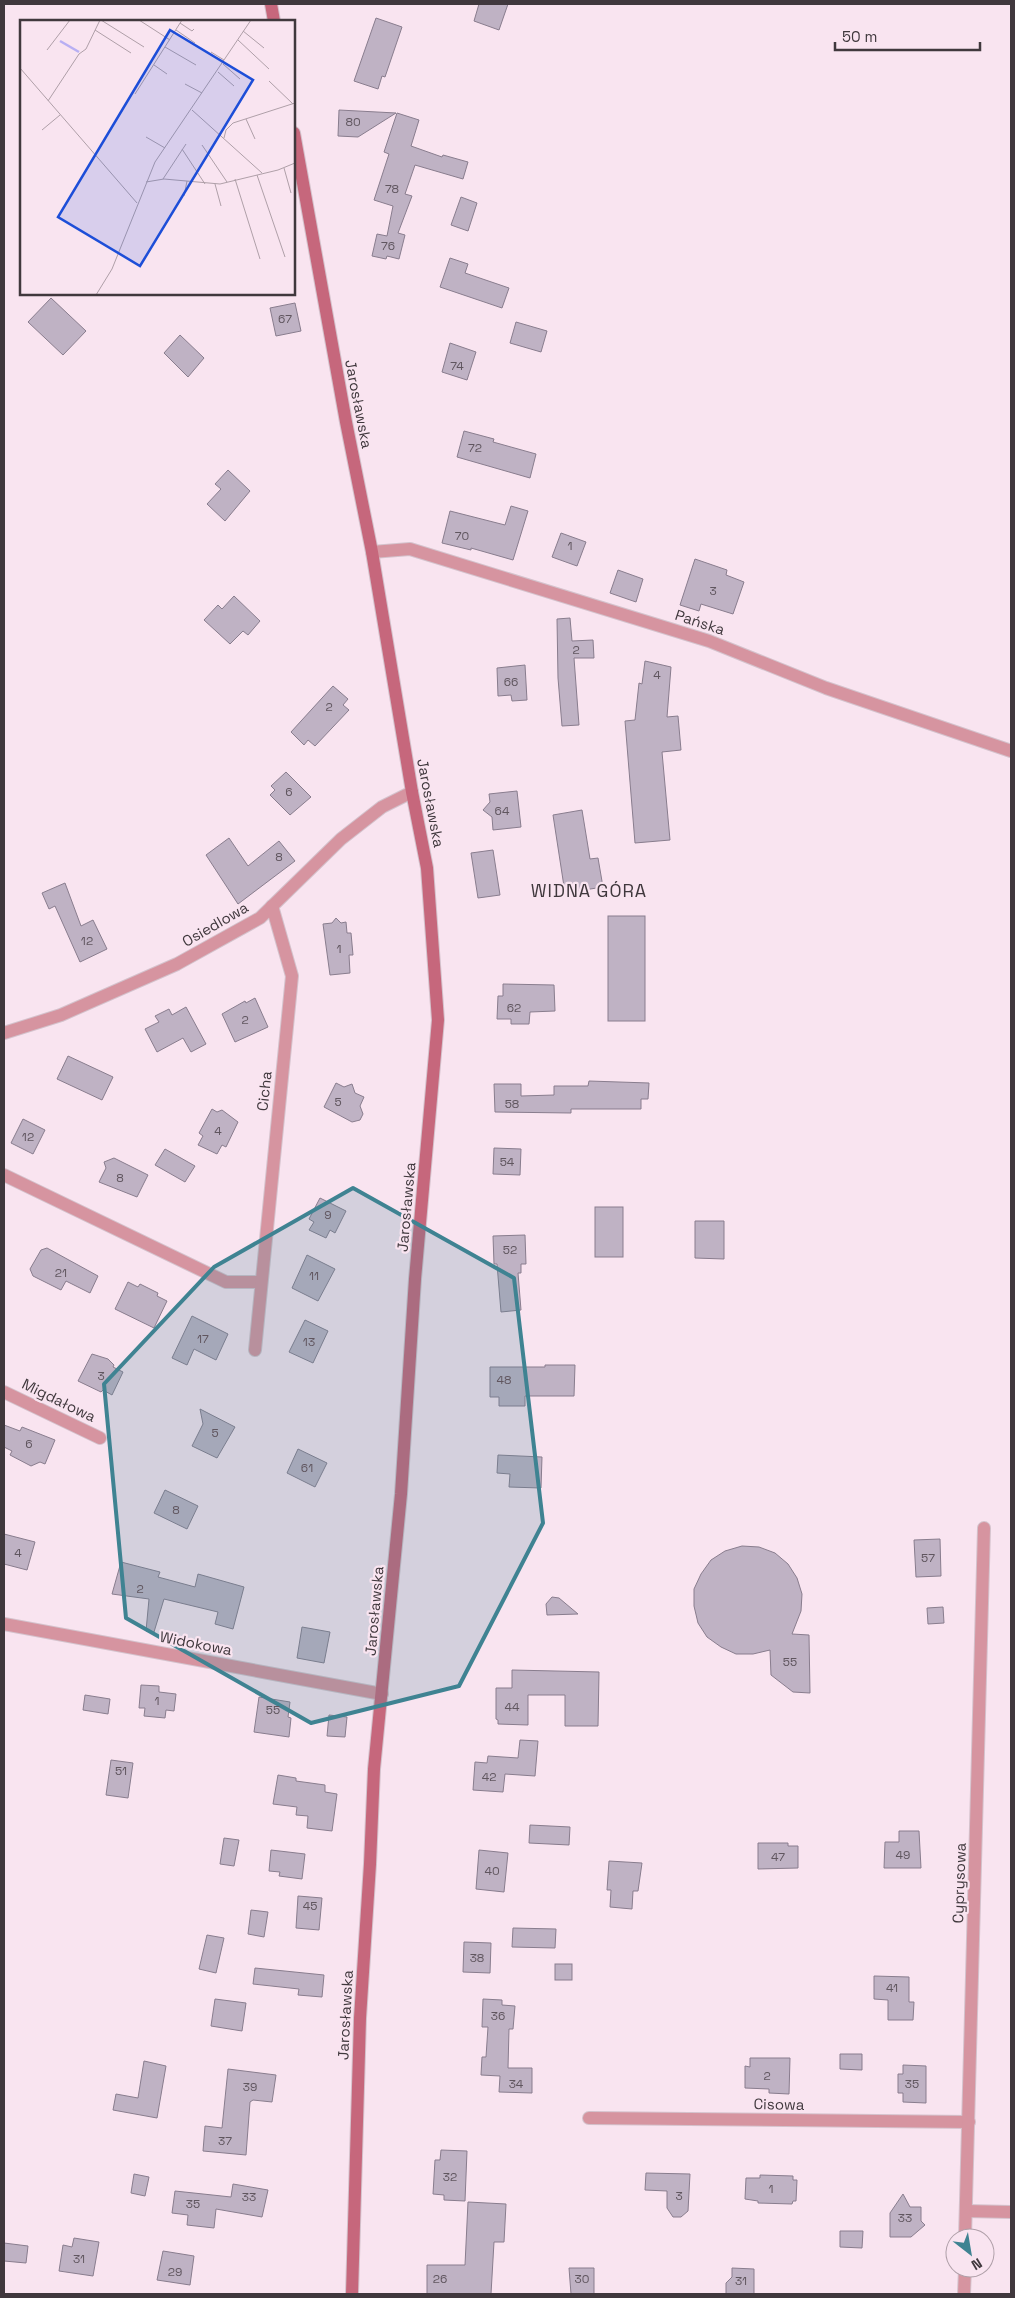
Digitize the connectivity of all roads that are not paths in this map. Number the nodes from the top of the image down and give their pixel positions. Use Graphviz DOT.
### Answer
graph roads {
  1 [pos="271,4"];
  2 [pos="274,20"];
  3 [pos="295,139"];
  4 [pos="372,552"];
  5 [pos="1011,751"];
  6 [pos="412,792"];
  7 [pos="272,906"];
  8 [pos="4,1034"];
  9 [pos="4,1175"];
  10 [pos="260,1282"];
  11 [pos="255,1350"];
  12 [pos="4,1392"];
  13 [pos="100,1438"];
  14 [pos="984,1528"];
  15 [pos="4,1624"];
  16 [pos="382,1694"];
  17 [pos="589,2118"];
  18 [pos="969,2122"];
  19 [pos="966,2211"];
  20 [pos="1011,2212"];
  21 [pos="965,2228"];
  22 [pos="965,2278"];
  23 [pos="352,2294"];
  24 [pos="964,2294"];
  1 -- 2 [label="main road"];
  3 -- 4 [label="main road, Jarosławska"];
  4 -- 5 [label="street, Pańska"];
  4 -- 6 [label="main road, Jarosławska"];
  6 -- 7 [label="street, Osiedlowa"];
  6 -- 16 [label="main road, Jarosławska"];
  7 -- 8 [label="street, Osiedlowa"];
  7 -- 10 [label="street, Cicha"];
  9 -- 10 [label="street"];
  10 -- 11 [label="street, Cicha"];
  12 -- 13 [label="street, Migdałowa"];
  14 -- 18 [label="street, Cyprysowa"];
  15 -- 16 [label="street, Widokowa"];
  16 -- 23 [label="main road, Jarosławska"];
  17 -- 18 [label="street, Cisowa"];
  18 -- 19 [label="street, Cyprysowa"];
  19 -- 20 [label="street"];
  19 -- 21 [label="street, Cyprysowa"];
  22 -- 24 [label="street"];
}
